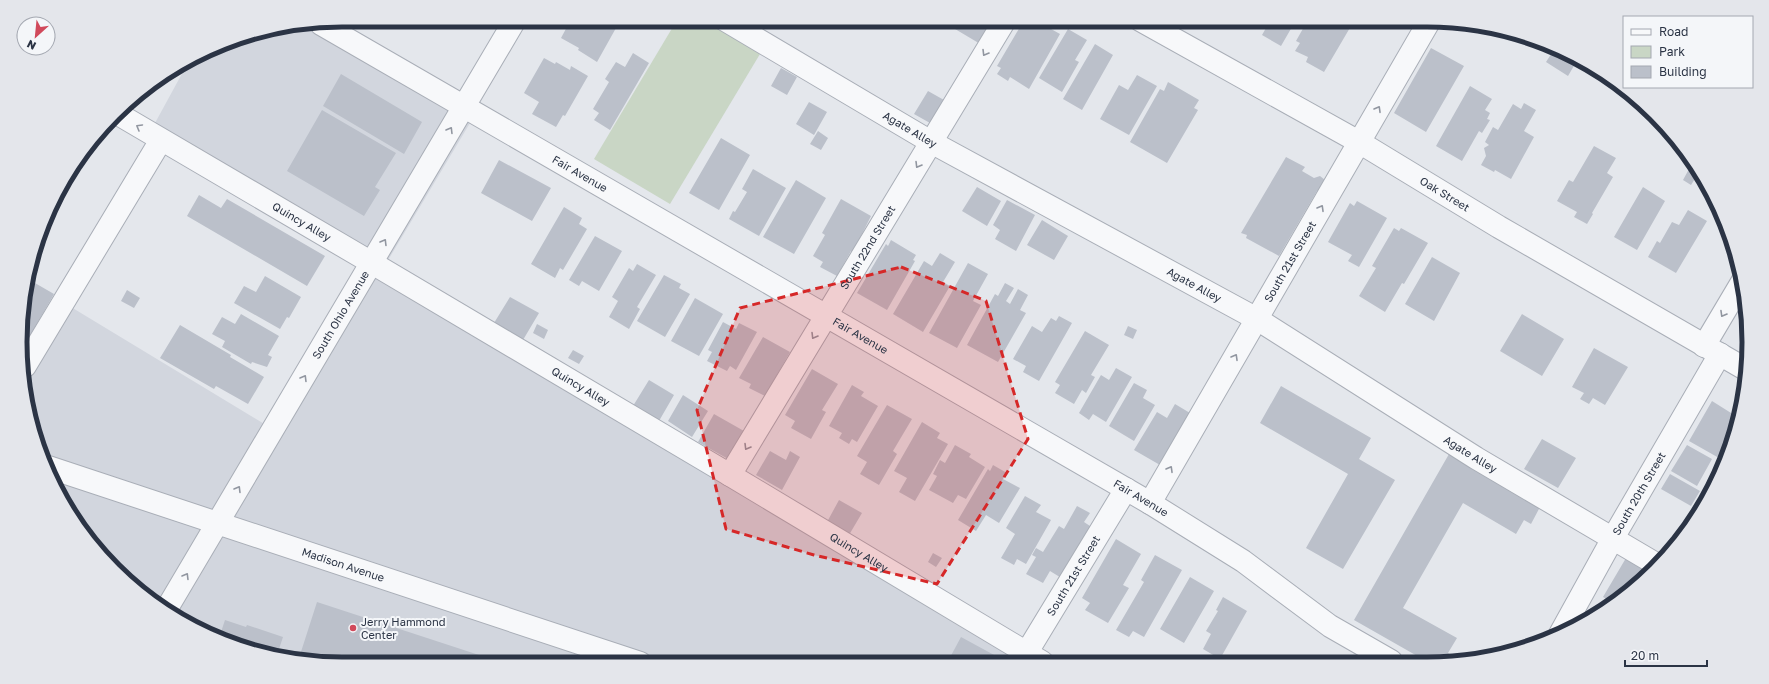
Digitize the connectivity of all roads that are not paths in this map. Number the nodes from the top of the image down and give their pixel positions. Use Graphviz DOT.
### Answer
graph roads {
  1 [pos="511,27"];
  2 [pos="737,27"];
  3 [pos="1002,27"];
  4 [pos="1153,27"];
  5 [pos="1426,27"];
  6 [pos="327,28"];
  7 [pos="464,106"];
  8 [pos="122,116"];
  9 [pos="161,140"];
  10 [pos="931,142"];
  11 [pos="1359,142"];
  12 [pos="372,263"];
  13 [pos="1738,292"];
  14 [pos="826,316"];
  15 [pos="1257,319"];
  16 [pos="1712,350"];
  17 [pos="28,361"];
  18 [pos="1741,366"];
  19 [pos="54,469"];
  20 [pos="730,474"];
  21 [pos="1126,489"];
  22 [pos="1150,503"];
  23 [pos="218,523"];
  24 [pos="1613,538"];
  25 [pos="1653,562"];
  26 [pos="169,605"];
  27 [pos="1565,626"];
  28 [pos="622,657"];
  29 [pos="1027,657"];
  30 [pos="1031,657"];
  31 [pos="1384,657"];
  1 -- 7 [label="street, South Ohio Avenue"];
  2 -- 10 [label="street, Agate Alley"];
  3 -- 10 [label="street, South 22nd Street, one-way"];
  4 -- 11 [label="street, Oak Street"];
  11 -- 5 [label="street, South 21st Street, one-way"];
  6 -- 7 [label="street, Fair Avenue"];
  12 -- 7 [label="street, South Ohio Avenue, one-way"];
  7 -- 14 [label="street, Fair Avenue"];
  9 -- 8 [label="street, Quincy Alley, one-way"];
  9 -- 12 [label="street, Quincy Alley"];
  9 -- 17 [label="street"];
  10 -- 14 [label="street, South 22nd Street, one-way"];
  10 -- 15 [label="street, Agate Alley"];
  15 -- 11 [label="street, South 21st Street, one-way"];
  11 -- 16 [label="street, Oak Street"];
  12 -- 20 [label="street, Quincy Alley"];
  23 -- 12 [label="street, South Ohio Avenue, one-way"];
  13 -- 16 [label="street, South 20th Street, one-way"];
  14 -- 20 [label="street, South 22nd Street, one-way"];
  14 -- 21 [label="street, Fair Avenue"];
  22 -- 15 [label="street, South 21st Street, one-way"];
  15 -- 24 [label="street, Agate Alley"];
  16 -- 18 [label="street, Oak Street"];
  16 -- 24 [label="street, South 20th Street"];
  19 -- 23 [label="street, Madison Avenue"];
  20 -- 29 [label="street, Quincy Alley"];
  21 -- 22 [label="street, Fair Avenue"];
  21 -- 30 [label="street, South 21st Street"];
  22 -- 31 [label="street, Fair Avenue"];
  26 -- 23 [label="street, South Ohio Avenue, one-way"];
  23 -- 28 [label="street, Madison Avenue"];
  24 -- 25 [label="street, Agate Alley"];
  24 -- 27 [label="street, South 20th Street"];
}
